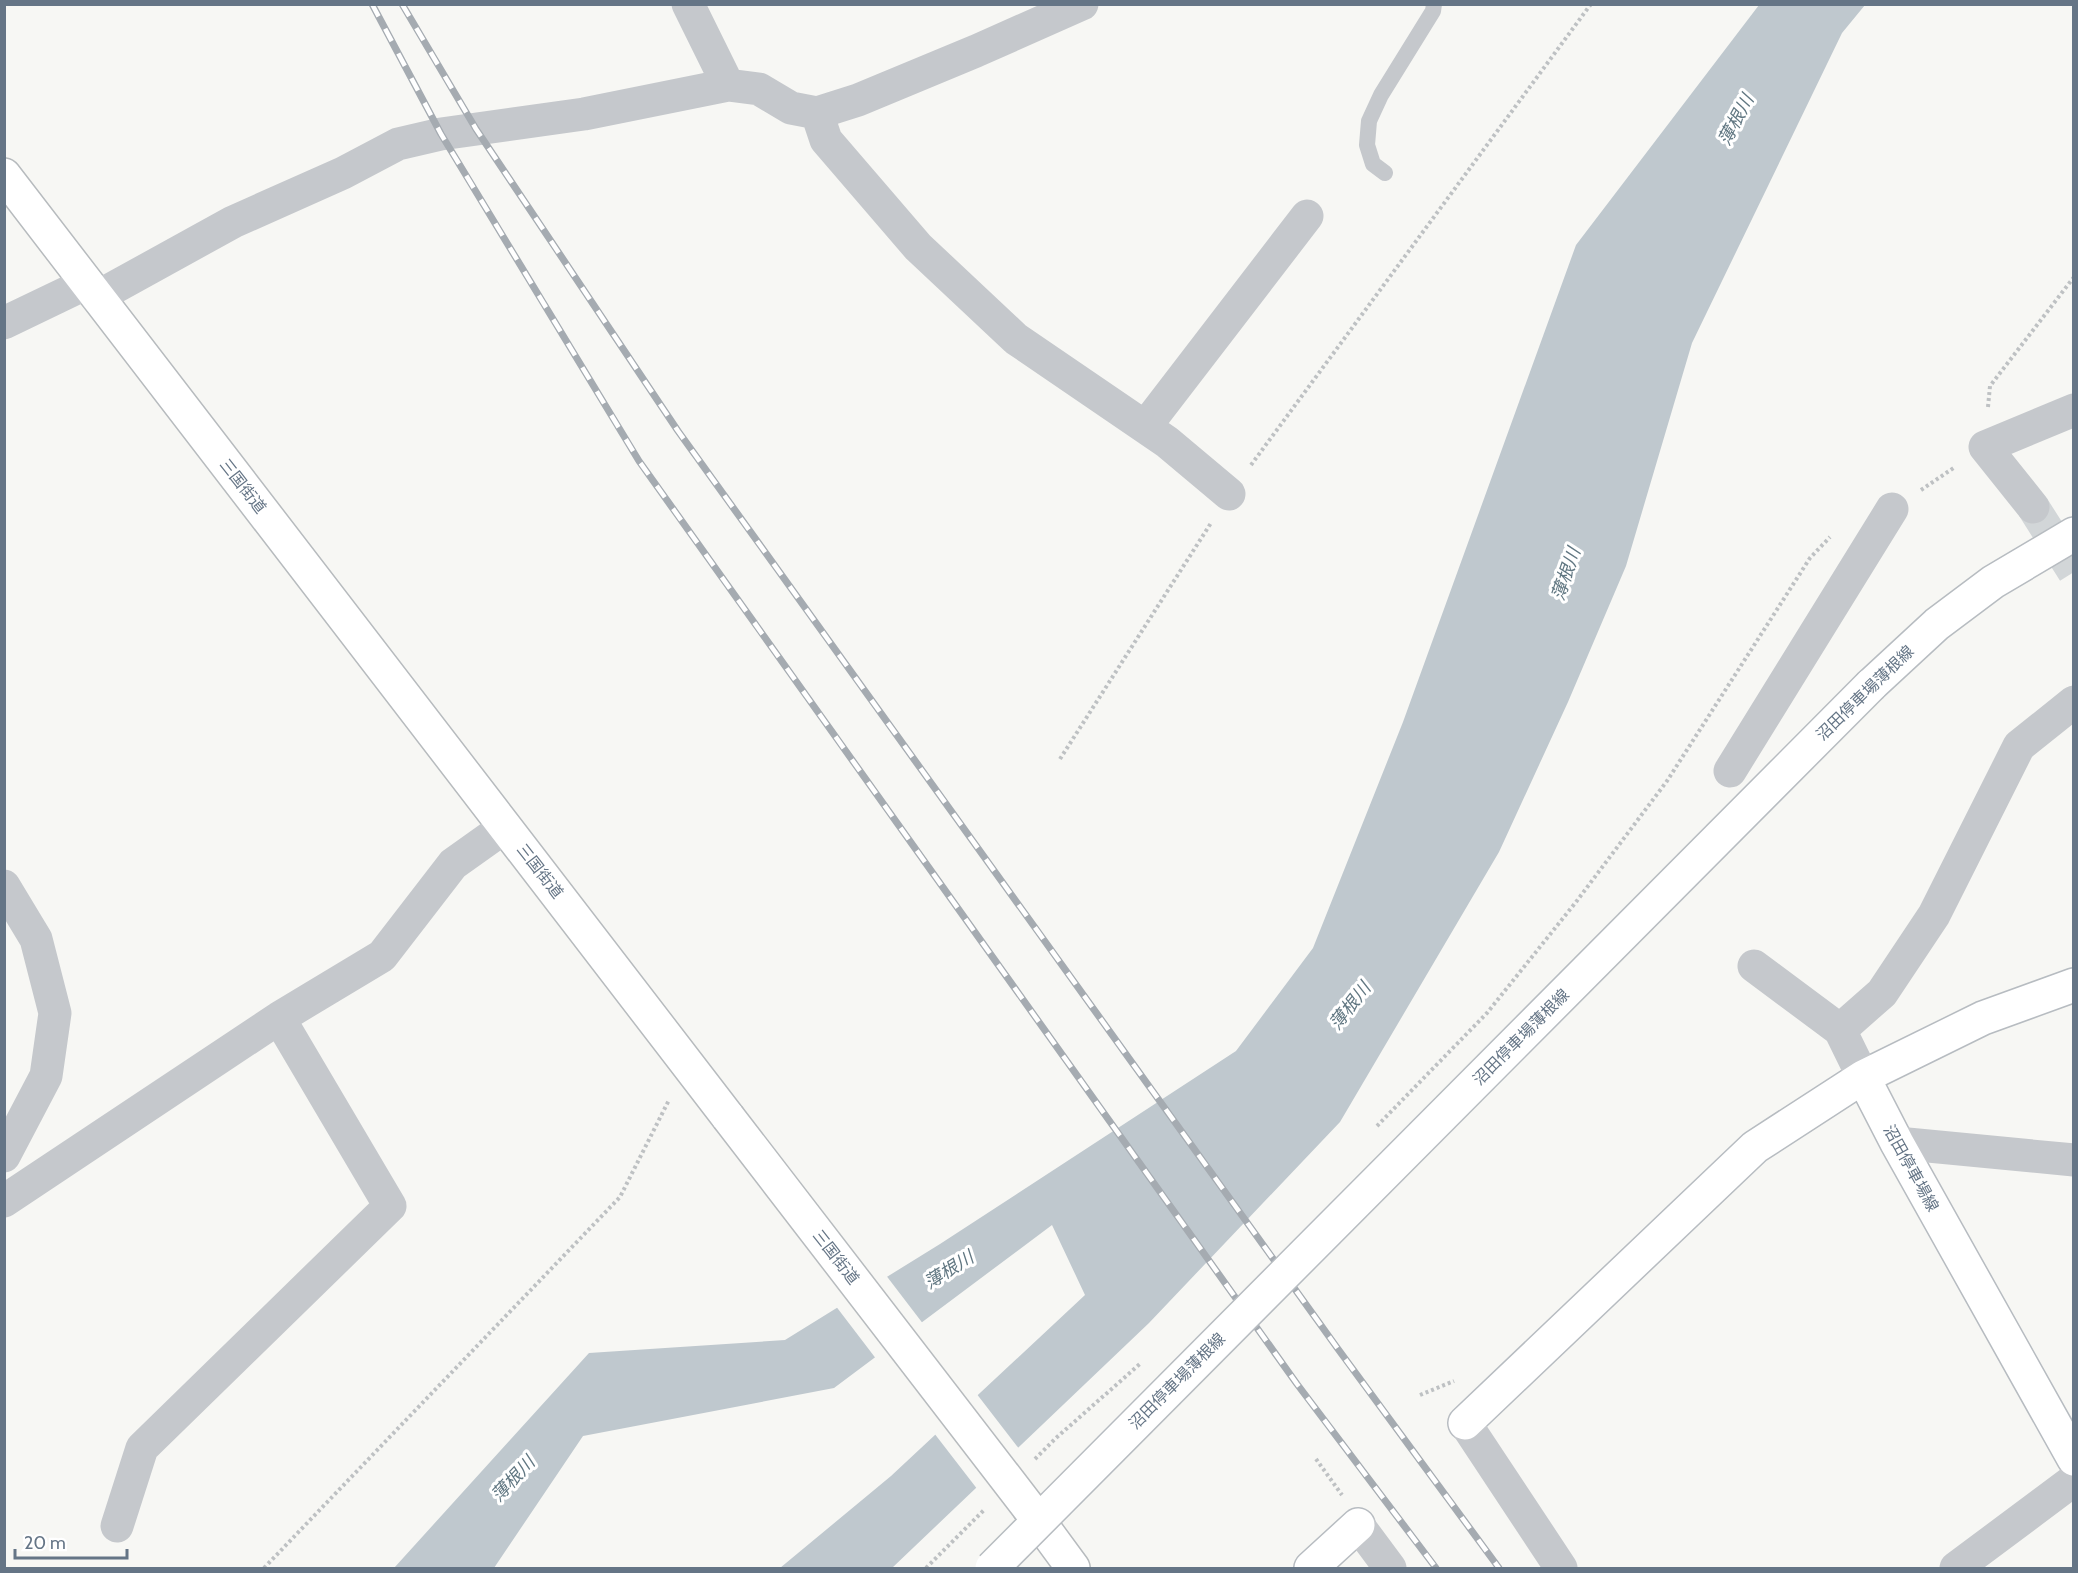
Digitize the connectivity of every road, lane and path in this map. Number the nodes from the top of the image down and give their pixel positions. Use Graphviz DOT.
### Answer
graph roads {
  1 [pos="688,4"];
  2 [pos="1082,4"];
  3 [pos="1434,4"];
  4 [pos="1591,4"];
  5 [pos="728,85"];
  6 [pos="817,113"];
  7 [pos="1385,173"];
  8 [pos="4,175"];
  9 [pos="1307,216"];
  10 [pos="2073,277"];
  11 [pos="92,290"];
  12 [pos="4,324"];
  13 [pos="2073,410"];
  14 [pos="1145,427"];
  15 [pos="1985,447"];
  16 [pos="1229,494"];
  17 [pos="2033,507"];
  18 [pos="1892,509"];
  19 [pos="1832,534"];
  20 [pos="2073,534"];
  21 [pos="2073,702"];
  22 [pos="1060,759"];
  23 [pos="1730,771"];
  24 [pos="505,826"];
  25 [pos="4,886"];
  26 [pos="1754,966"];
  27 [pos="2073,985"];
  28 [pos="279,1018"];
  29 [pos="1840,1030"];
  30 [pos="688,1063"];
  31 [pos="1863,1077"];
  32 [pos="1373,1130"];
  33 [pos="1897,1143"];
  34 [pos="4,1156"];
  35 [pos="2073,1160"];
  36 [pos="4,1161"];
  37 [pos="11,1196"];
  38 [pos="1142,1363"];
  39 [pos="1466,1423"];
  40 [pos="2073,1459"];
  41 [pos="1031,1463"];
  42 [pos="2073,1480"];
  43 [pos="991,1503"];
  44 [pos="1358,1525"];
  45 [pos="117,1526"];
  46 [pos="1069,1567"];
  47 [pos="264,1569"];
  48 [pos="926,1569"];
  49 [pos="992,1569"];
  50 [pos="1311,1569"];
  51 [pos="1390,1569"];
  52 [pos="1561,1569"];
  53 [pos="1956,1569"];
  1 -- 5 [label="street"];
  2 -- 6 [label="street"];
  3 -- 7 [label="lane"];
  4 -- 16 [label="path"];
  5 -- 6 [label="street"];
  5 -- 11 [label="street"];
  6 -- 14 [label="street"];
  8 -- 11 [label="main road, 三国街道"];
  9 -- 14 [label="street"];
  10 -- 15 [label="path"];
  11 -- 12 [label="street"];
  11 -- 24 [label="main road, 三国街道"];
  13 -- 15 [label="street"];
  14 -- 16 [label="street"];
  15 -- 17 [label="street"];
  15 -- 18 [label="path"];
  16 -- 22 [label="path"];
  18 -- 23 [label="street"];
  19 -- 32 [label="path"];
  20 -- 49 [label="main road, 沼田停車場薄根線, bridge"];
  21 -- 29 [label="street"];
  24 -- 28 [label="street"];
  24 -- 30 [label="main road, 三国街道"];
  25 -- 34 [label="street"];
  26 -- 29 [label="street"];
  27 -- 31 [label="main road"];
  28 -- 37 [label="street"];
  28 -- 45 [label="street"];
  29 -- 31 [label="street"];
  30 -- 46 [label="main road, 三国街道, bridge"];
  30 -- 47 [label="path"];
  31 -- 33 [label="main road, 沼田停車場線"];
  31 -- 39 [label="main road"];
  33 -- 35 [label="street"];
  33 -- 40 [label="main road, 沼田停車場線"];
  36 -- 37 [label="street"];
  38 -- 41 [label="path"];
  39 -- 52 [label="street"];
  42 -- 53 [label="street"];
  43 -- 48 [label="path"];
  44 -- 50 [label="main road"];
  44 -- 51 [label="street"];
}
